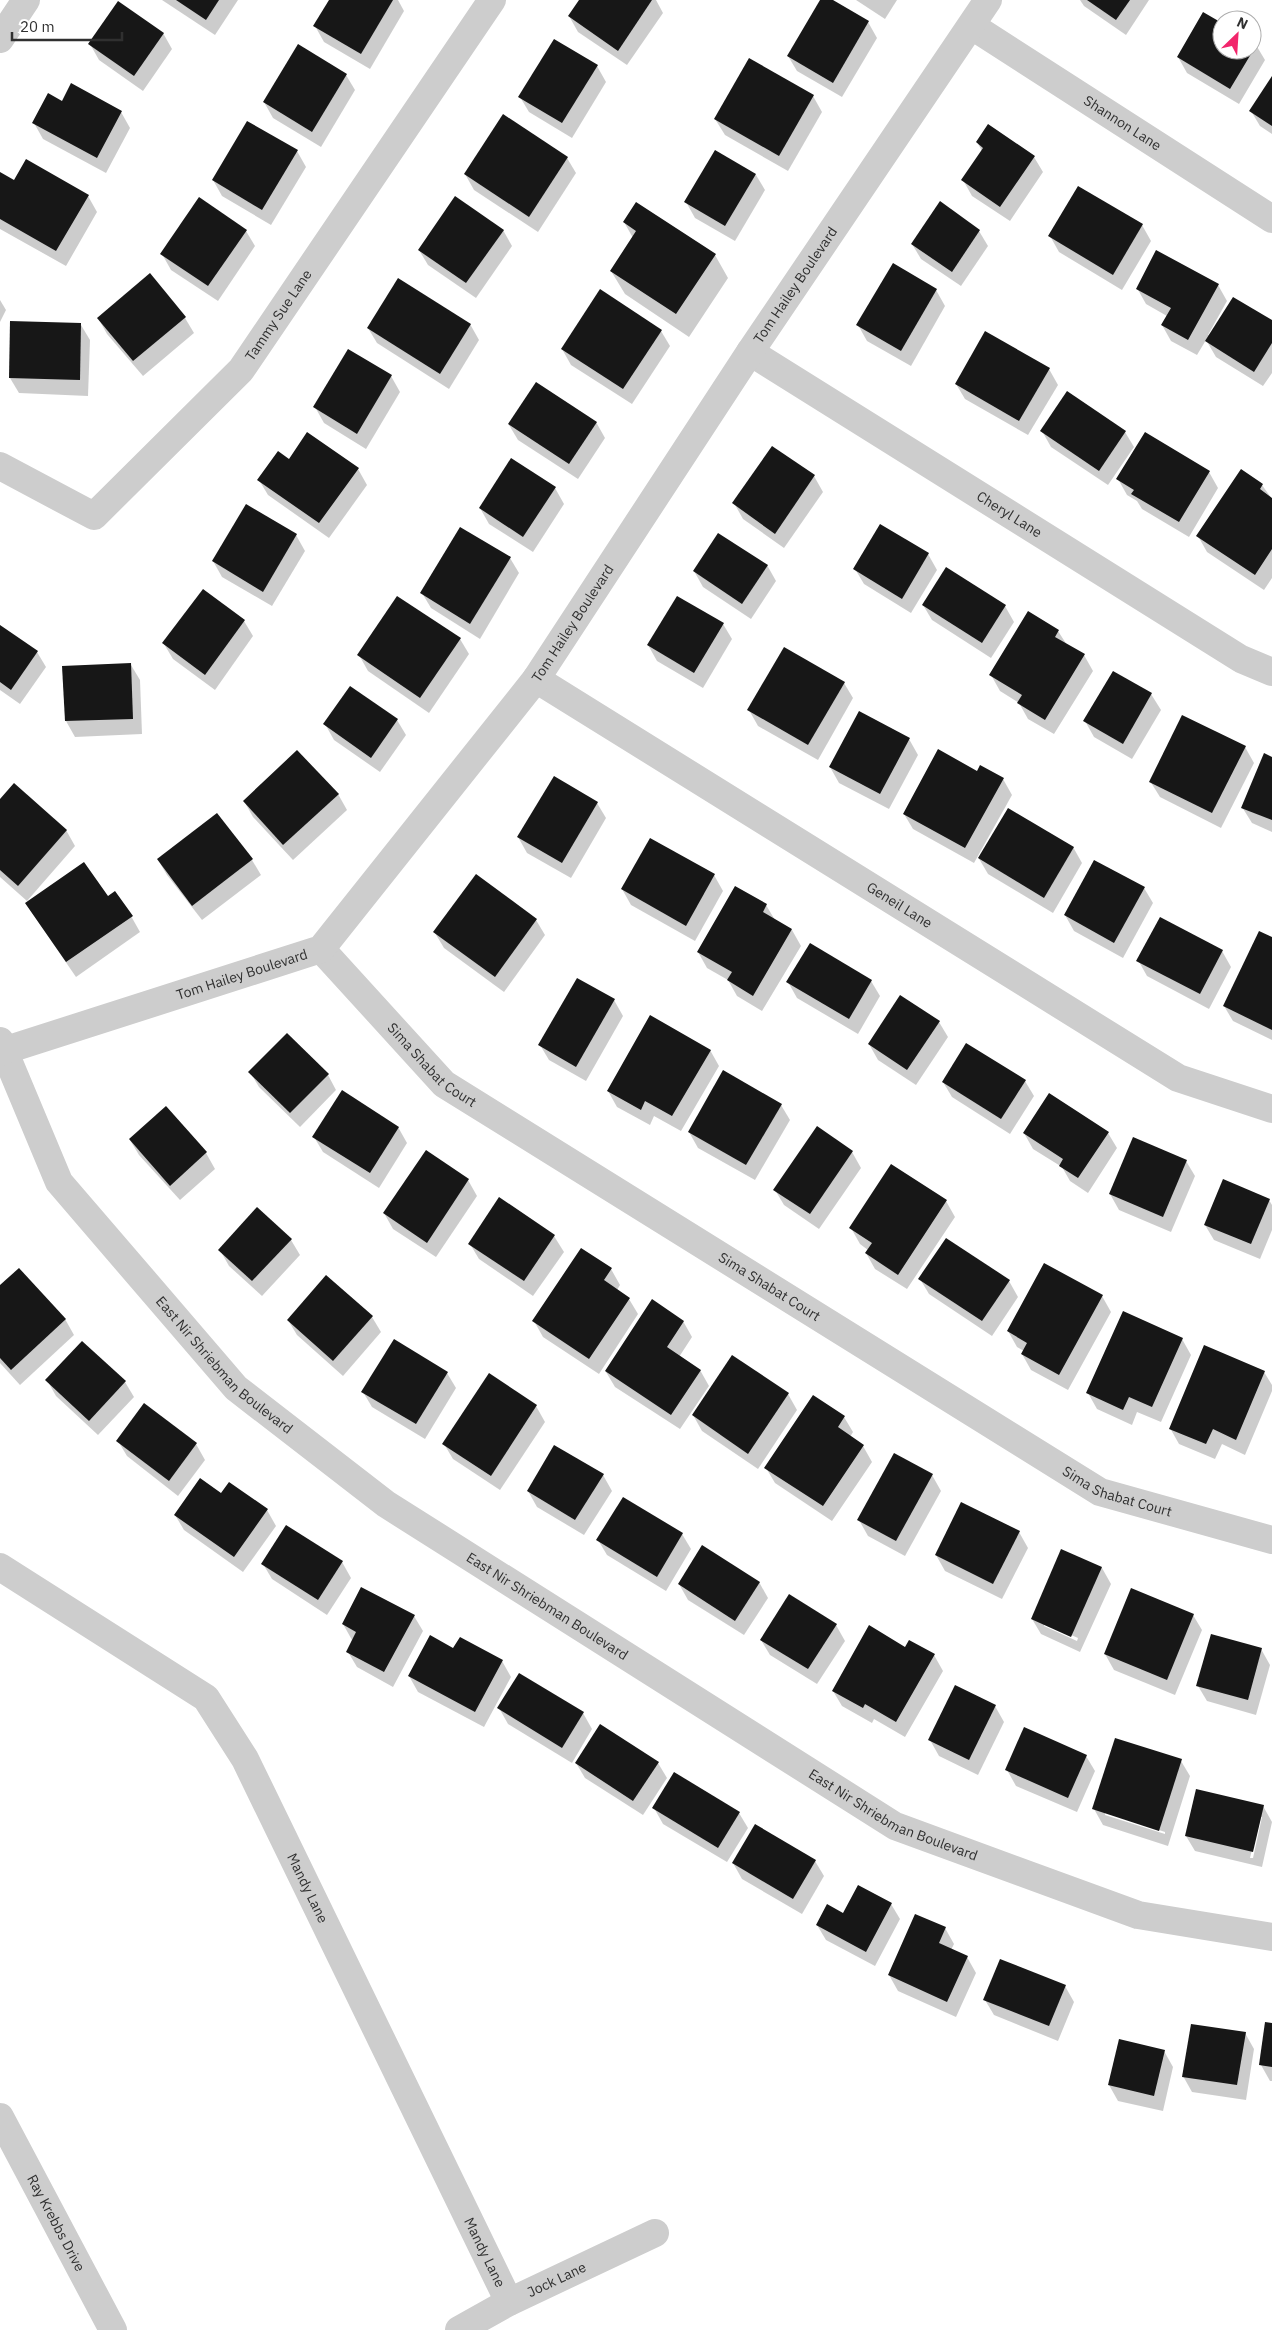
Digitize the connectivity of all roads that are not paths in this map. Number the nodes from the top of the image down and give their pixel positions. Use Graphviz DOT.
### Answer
graph roads {
  1 [pos="26,0"];
  2 [pos="492,0"];
  3 [pos="988,0"];
  4 [pos="972,26"];
  5 [pos="0,39"];
  6 [pos="1272,219"];
  7 [pos="750,352"];
  8 [pos="0,466"];
  9 [pos="1272,672"];
  10 [pos="536,679"];
  11 [pos="320,949"];
  12 [pos="1,1048"];
  13 [pos="1272,1110"];
  14 [pos="1272,1540"];
  15 [pos="0,1567"];
  16 [pos="1272,1937"];
  17 [pos="0,2117"];
  18 [pos="656,2233"];
  19 [pos="509,2302"];
  20 [pos="113,2330"];
  21 [pos="459,2330"];
  1 -- 5 [label="street"];
  2 -- 8 [label="street, Tammy Sue Lane"];
  3 -- 4 [label="street, Tom Hailey Boulevard"];
  4 -- 6 [label="street, Shannon Lane"];
  4 -- 7 [label="street, Tom Hailey Boulevard"];
  7 -- 9 [label="street, Cheryl Lane"];
  7 -- 10 [label="street, Tom Hailey Boulevard"];
  10 -- 11 [label="street, Tom Hailey Boulevard"];
  10 -- 13 [label="street, Geneil Lane"];
  11 -- 12 [label="street, Tom Hailey Boulevard"];
  11 -- 14 [label="street, Sima Shabat Court"];
  12 -- 16 [label="street, East Nir Shriebman Boulevard"];
  15 -- 19 [label="street, Mandy Lane"];
  17 -- 20 [label="street, Ray Krebbs Drive"];
  18 -- 19 [label="street, Jock Lane"];
  19 -- 21 [label="street, Jock Lane"];
}
